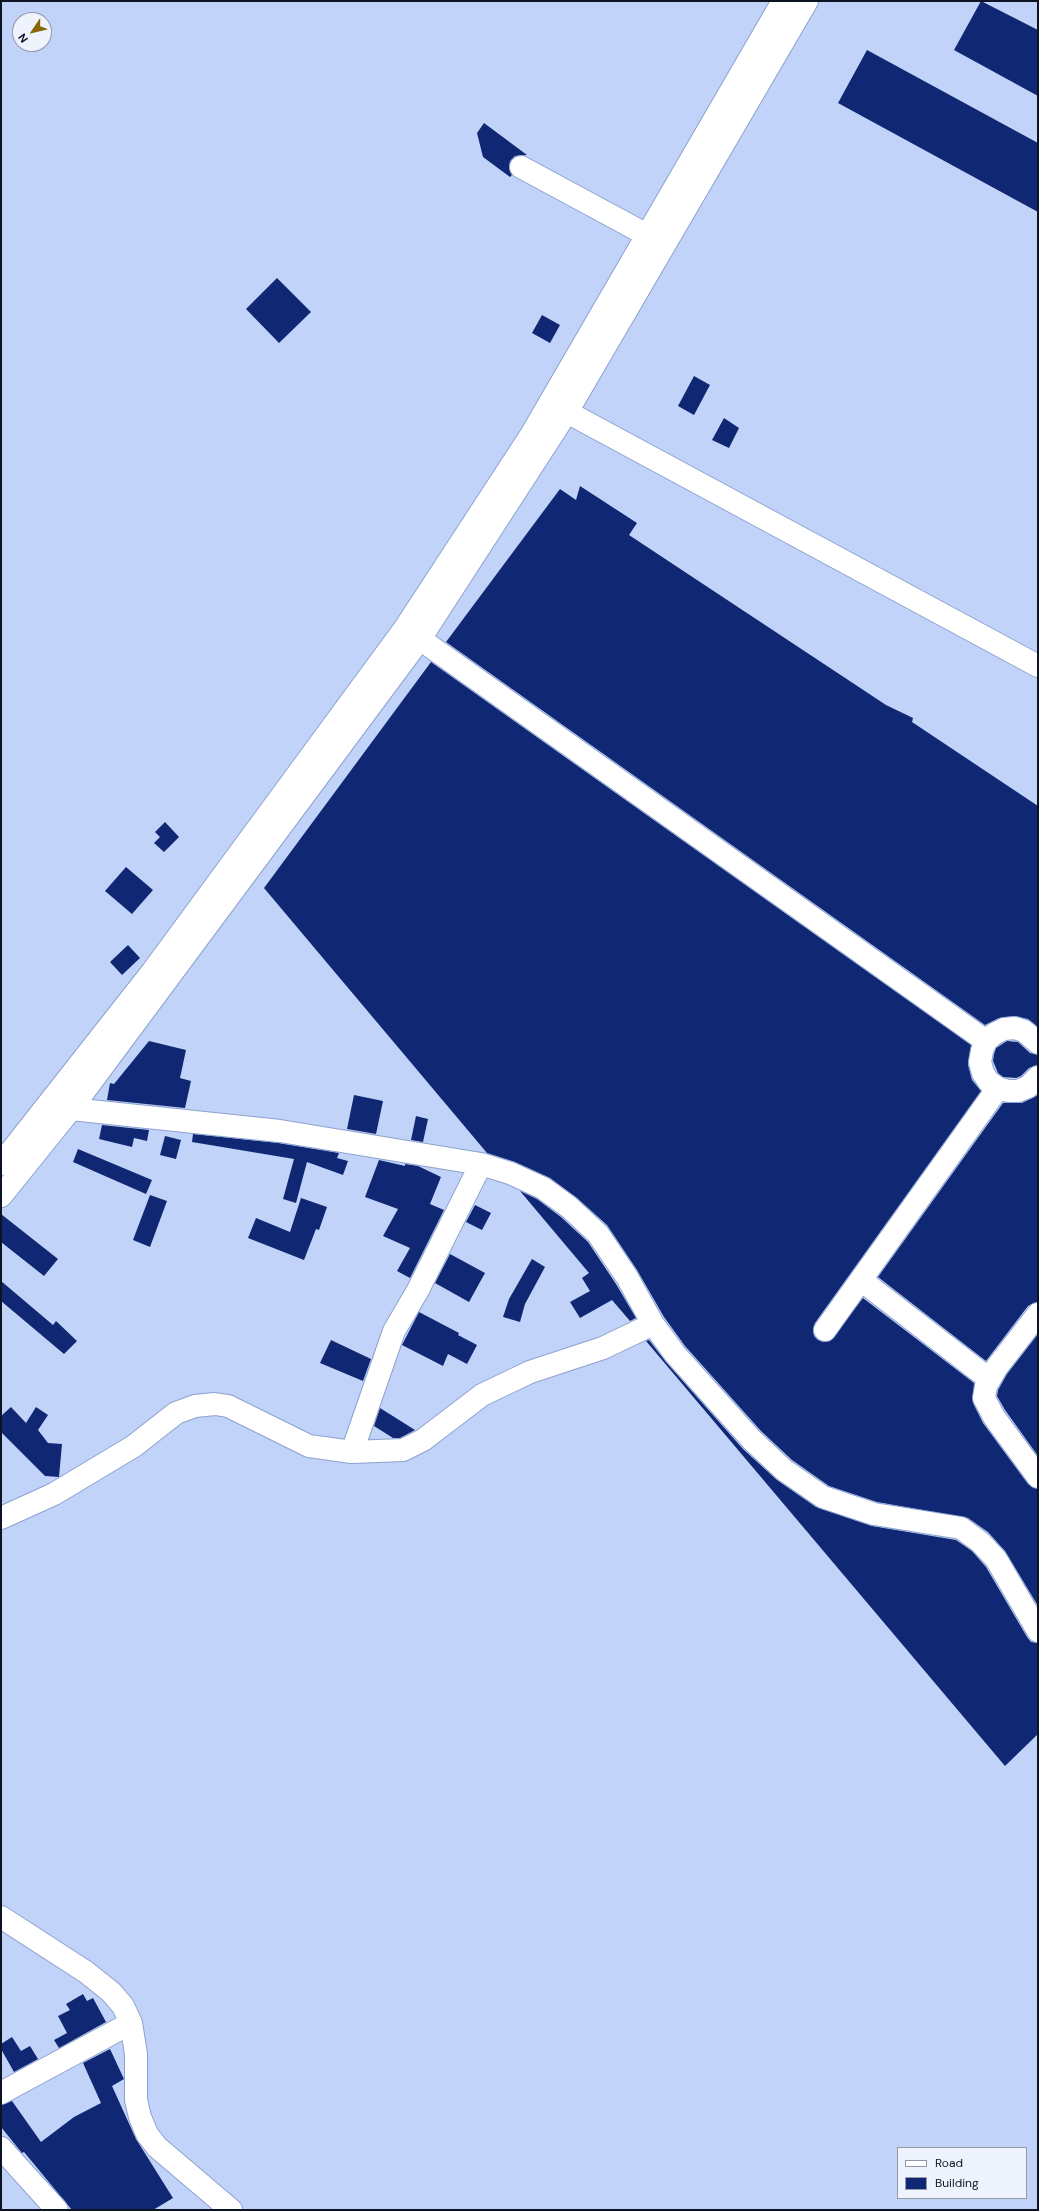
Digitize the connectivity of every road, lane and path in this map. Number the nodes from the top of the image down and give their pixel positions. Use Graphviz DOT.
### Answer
graph roads {
  1 [pos="783,1"];
  2 [pos="806,1"];
  3 [pos="521,167"];
  4 [pos="647,235"];
  5 [pos="567,412"];
  6 [pos="420,639"];
  7 [pos="1038,666"];
  8 [pos="986,1041"];
  9 [pos="1038,1043"];
  10 [pos="1038,1077"];
  11 [pos="998,1088"];
  12 [pos="60,1112"];
  13 [pos="1,1164"];
  14 [pos="481,1164"];
  15 [pos="1,1196"];
  16 [pos="861,1280"];
  17 [pos="1038,1314"];
  18 [pos="653,1324"];
  19 [pos="825,1330"];
  20 [pos="989,1379"];
  21 [pos="352,1452"];
  22 [pos="1038,1477"];
  23 [pos="1,1518"];
  24 [pos="1038,1631"];
  25 [pos="1,1917"];
  26 [pos="131,2023"];
  27 [pos="1,2093"];
  28 [pos="1,2148"];
  29 [pos="57,2210"];
  30 [pos="231,2210"];
  1 -- 4 [label="street"];
  2 -- 5 [label="street"];
  3 -- 4 [label="street"];
  4 -- 12 [label="street"];
  5 -- 6 [label="street"];
  5 -- 7 [label="street"];
  6 -- 8 [label="street"];
  6 -- 12 [label="street"];
  8 -- 9 [label="street"];
  8 -- 11 [label="street"];
  10 -- 11 [label="street"];
  11 -- 16 [label="street"];
  12 -- 13 [label="street"];
  12 -- 14 [label="street"];
  12 -- 15 [label="street"];
  14 -- 18 [label="street"];
  14 -- 21 [label="street"];
  16 -- 19 [label="street"];
  16 -- 20 [label="street"];
  17 -- 20 [label="street"];
  18 -- 21 [label="street"];
  18 -- 24 [label="street"];
  20 -- 22 [label="street"];
  21 -- 23 [label="street"];
  25 -- 26 [label="street"];
  26 -- 27 [label="street"];
  26 -- 30 [label="street"];
  28 -- 29 [label="street"];
}
